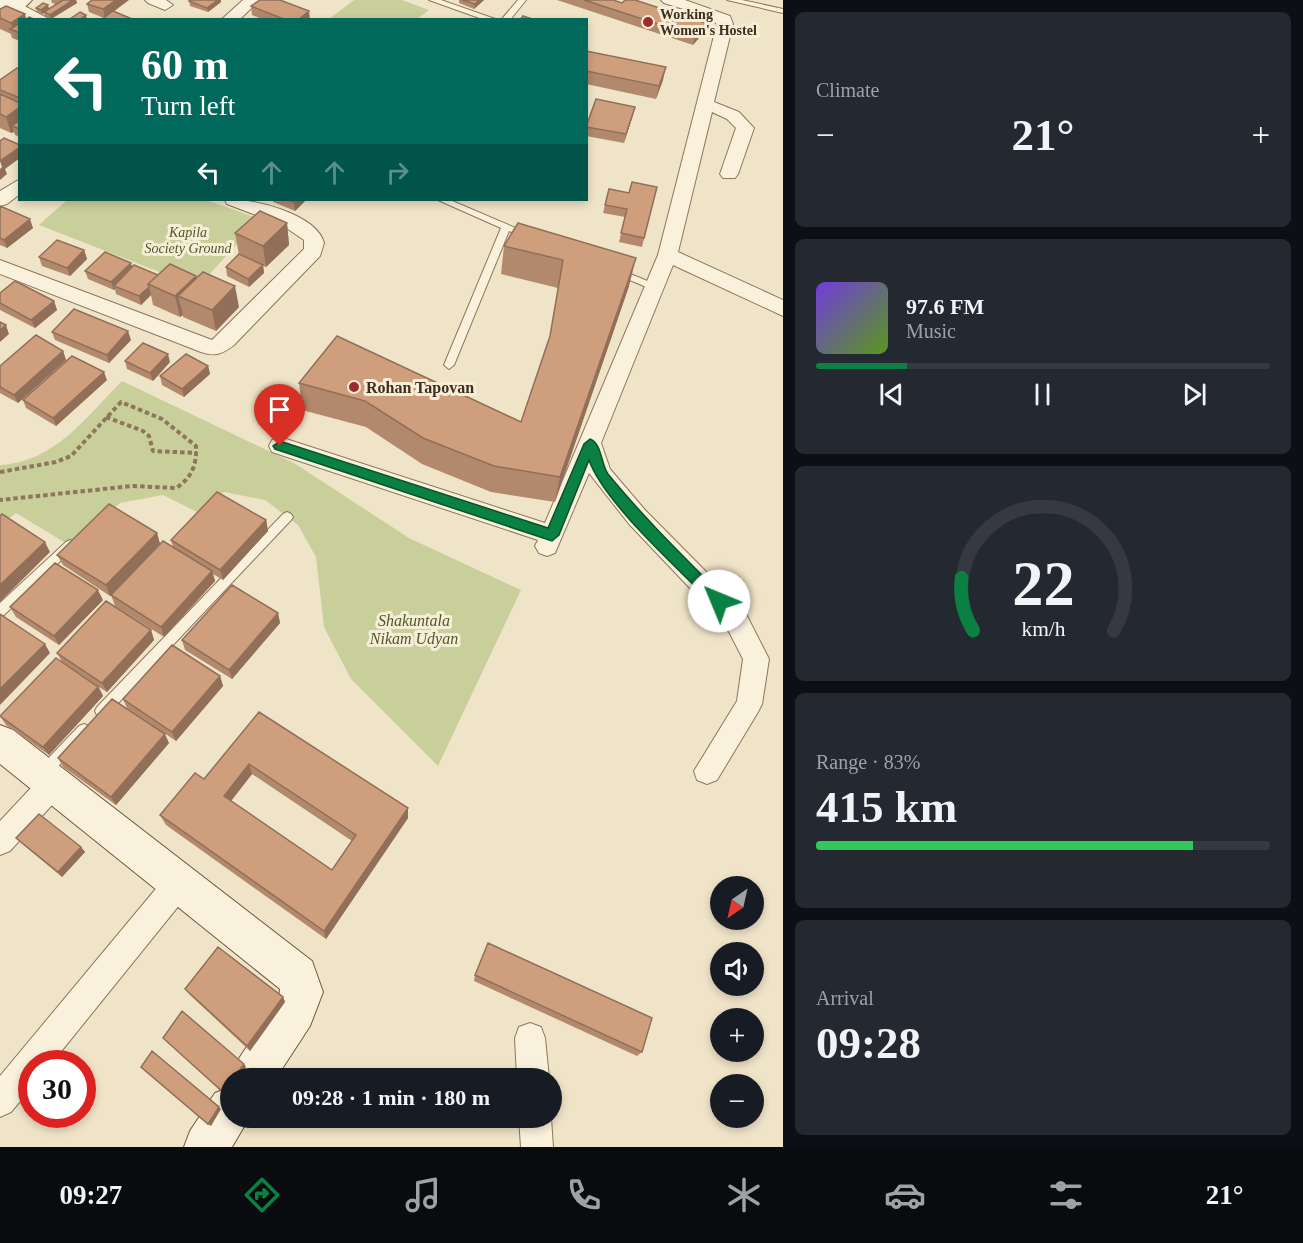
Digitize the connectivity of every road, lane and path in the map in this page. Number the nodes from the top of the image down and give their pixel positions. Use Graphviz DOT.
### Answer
graph roads {
  1 [pos="252,0"];
  2 [pos="433,0"];
  3 [pos="522,0"];
  4 [pos="669,0"];
  5 [pos="731,0"];
  6 [pos="8,5"];
  7 [pos="783,11"];
  8 [pos="38,18"];
  9 [pos="232,18"];
  10 [pos="488,18"];
  11 [pos="507,18"];
  12 [pos="705,104"];
  13 [pos="729,174"];
  14 [pos="18,186"];
  15 [pos="0,200"];
  16 [pos="236,201"];
  17 [pos="445,201"];
  18 [pos="506,226"];
  19 [pos="538,239"];
  20 [pos="668,255"];
  21 [pos="601,265"];
  22 [pos="0,267"];
  23 [pos="654,287"];
  24 [pos="783,309"];
  25 [pos="449,365"];
  26 [pos="106,417"];
  27 [pos="590,444"];
  28 [pos="280,446"];
  29 [pos="197,453"];
  30 [pos="0,472"];
  31 [pos="0,500"];
  32 [pos="287,517"];
  33 [pos="83,533"];
  34 [pos="0,611"];
  35 [pos="0,742"];
  36 [pos="707,771"];
  37 [pos="47,779"];
  38 [pos="0,841"];
  39 [pos="179,883"];
  40 [pos="530,1038"];
  41 [pos="258,1068"];
  42 [pos="532,1068"];
  43 [pos="0,1101"];
  44 [pos="220,1126"];
  45 [pos="536,1128"];
  46 [pos="206,1147"];
  47 [pos="537,1147"];
  1 -- 9 [label="street"];
  2 -- 10 [label="lane"];
  3 -- 11 [label="lane"];
  4 -- 12 [label="street"];
  5 -- 7 [label="lane"];
  6 -- 8 [label="street"];
  12 -- 13 [label="street"];
  12 -- 20 [label="street"];
  14 -- 15 [label="street"];
  16 -- 22 [label="street"];
  17 -- 18 [label="lane"];
  18 -- 19 [label="lane"];
  18 -- 25 [label="lane"];
  20 -- 23 [label="street"];
  20 -- 24 [label="street"];
  21 -- 23 [label="lane"];
  23 -- 27 [label="street"];
  26 -- 29 [label="path"];
  26 -- 29 [label="path"];
  26 -- 30 [label="path"];
  27 -- 28 [label="street"];
  27 -- 36 [label="street"];
  29 -- 31 [label="path"];
  32 -- 37 [label="lane"];
  33 -- 34 [label="lane"];
  35 -- 37 [label="street"];
  37 -- 38 [label="street"];
  37 -- 39 [label="street"];
  39 -- 41 [label="street"];
  39 -- 43 [label="street"];
  40 -- 42 [label="street"];
  44 -- 46 [label="street"];
  45 -- 47 [label="street"];
}
